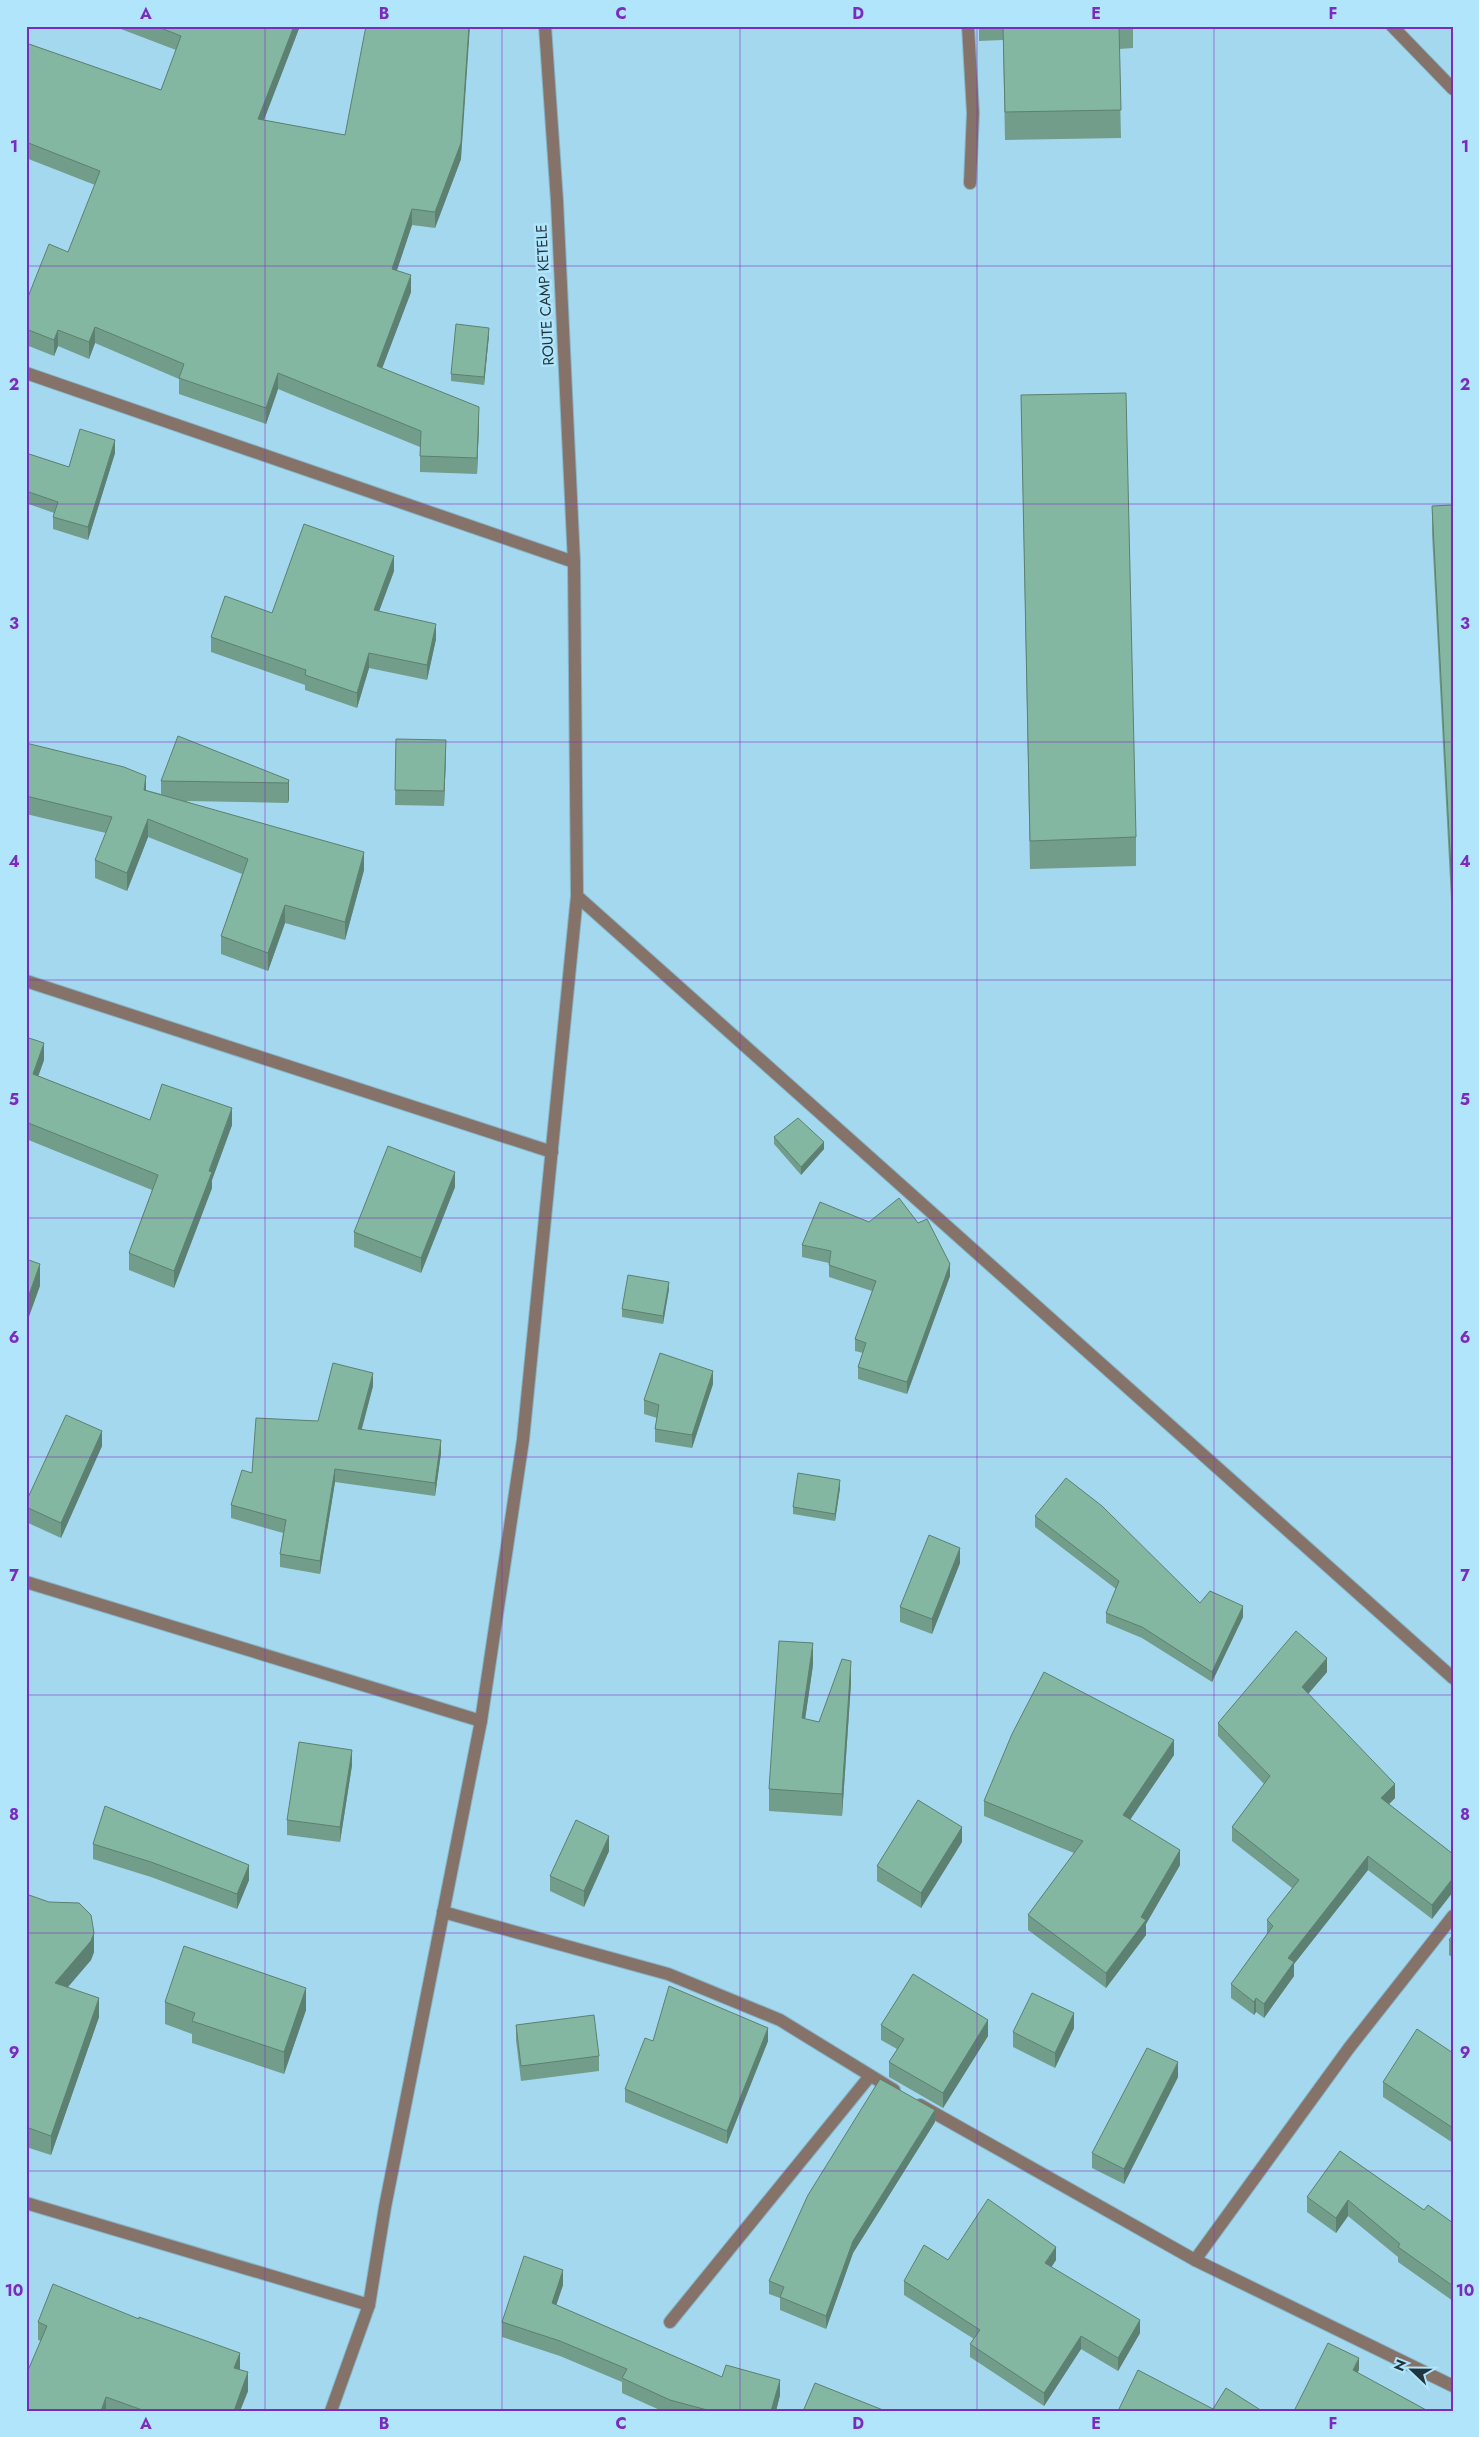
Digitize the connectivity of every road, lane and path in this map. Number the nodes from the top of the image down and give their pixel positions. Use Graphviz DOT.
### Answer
graph roads {
  1 [pos="545,26"];
  2 [pos="968,26"];
  3 [pos="1392,26"];
  4 [pos="1453,89"];
  5 [pos="970,183"];
  6 [pos="26,373"];
  7 [pos="574,562"];
  8 [pos="577,896"];
  9 [pos="26,981"];
  10 [pos="552,1152"];
  11 [pos="26,1582"];
  12 [pos="1453,1678"];
  13 [pos="481,1721"];
  14 [pos="443,1912"];
  15 [pos="1453,1916"];
  16 [pos="870,2076"];
  17 [pos="26,2203"];
  18 [pos="1195,2260"];
  19 [pos="370,2305"];
  20 [pos="670,2322"];
  21 [pos="1453,2386"];
  22 [pos="331,2411"];
  1 -- 7 [label="street, ROUTE CAMP KETELE"];
  2 -- 5 [label="street"];
  3 -- 4 [label="street"];
  6 -- 7 [label="street"];
  7 -- 8 [label="street, ROUTE CAMP KETELE"];
  8 -- 10 [label="street, ROUTE CAMP KETELE"];
  8 -- 12 [label="street"];
  9 -- 10 [label="street"];
  10 -- 13 [label="street, ROUTE CAMP KETELE"];
  11 -- 13 [label="street"];
  13 -- 14 [label="street, ROUTE CAMP KETELE"];
  14 -- 16 [label="street"];
  14 -- 19 [label="street, ROUTE CAMP KETELE"];
  15 -- 18 [label="street"];
  16 -- 18 [label="street"];
  16 -- 20 [label="street"];
  17 -- 19 [label="street"];
  18 -- 21 [label="street"];
  19 -- 22 [label="street, ROUTE CAMP KETELE"];
}
